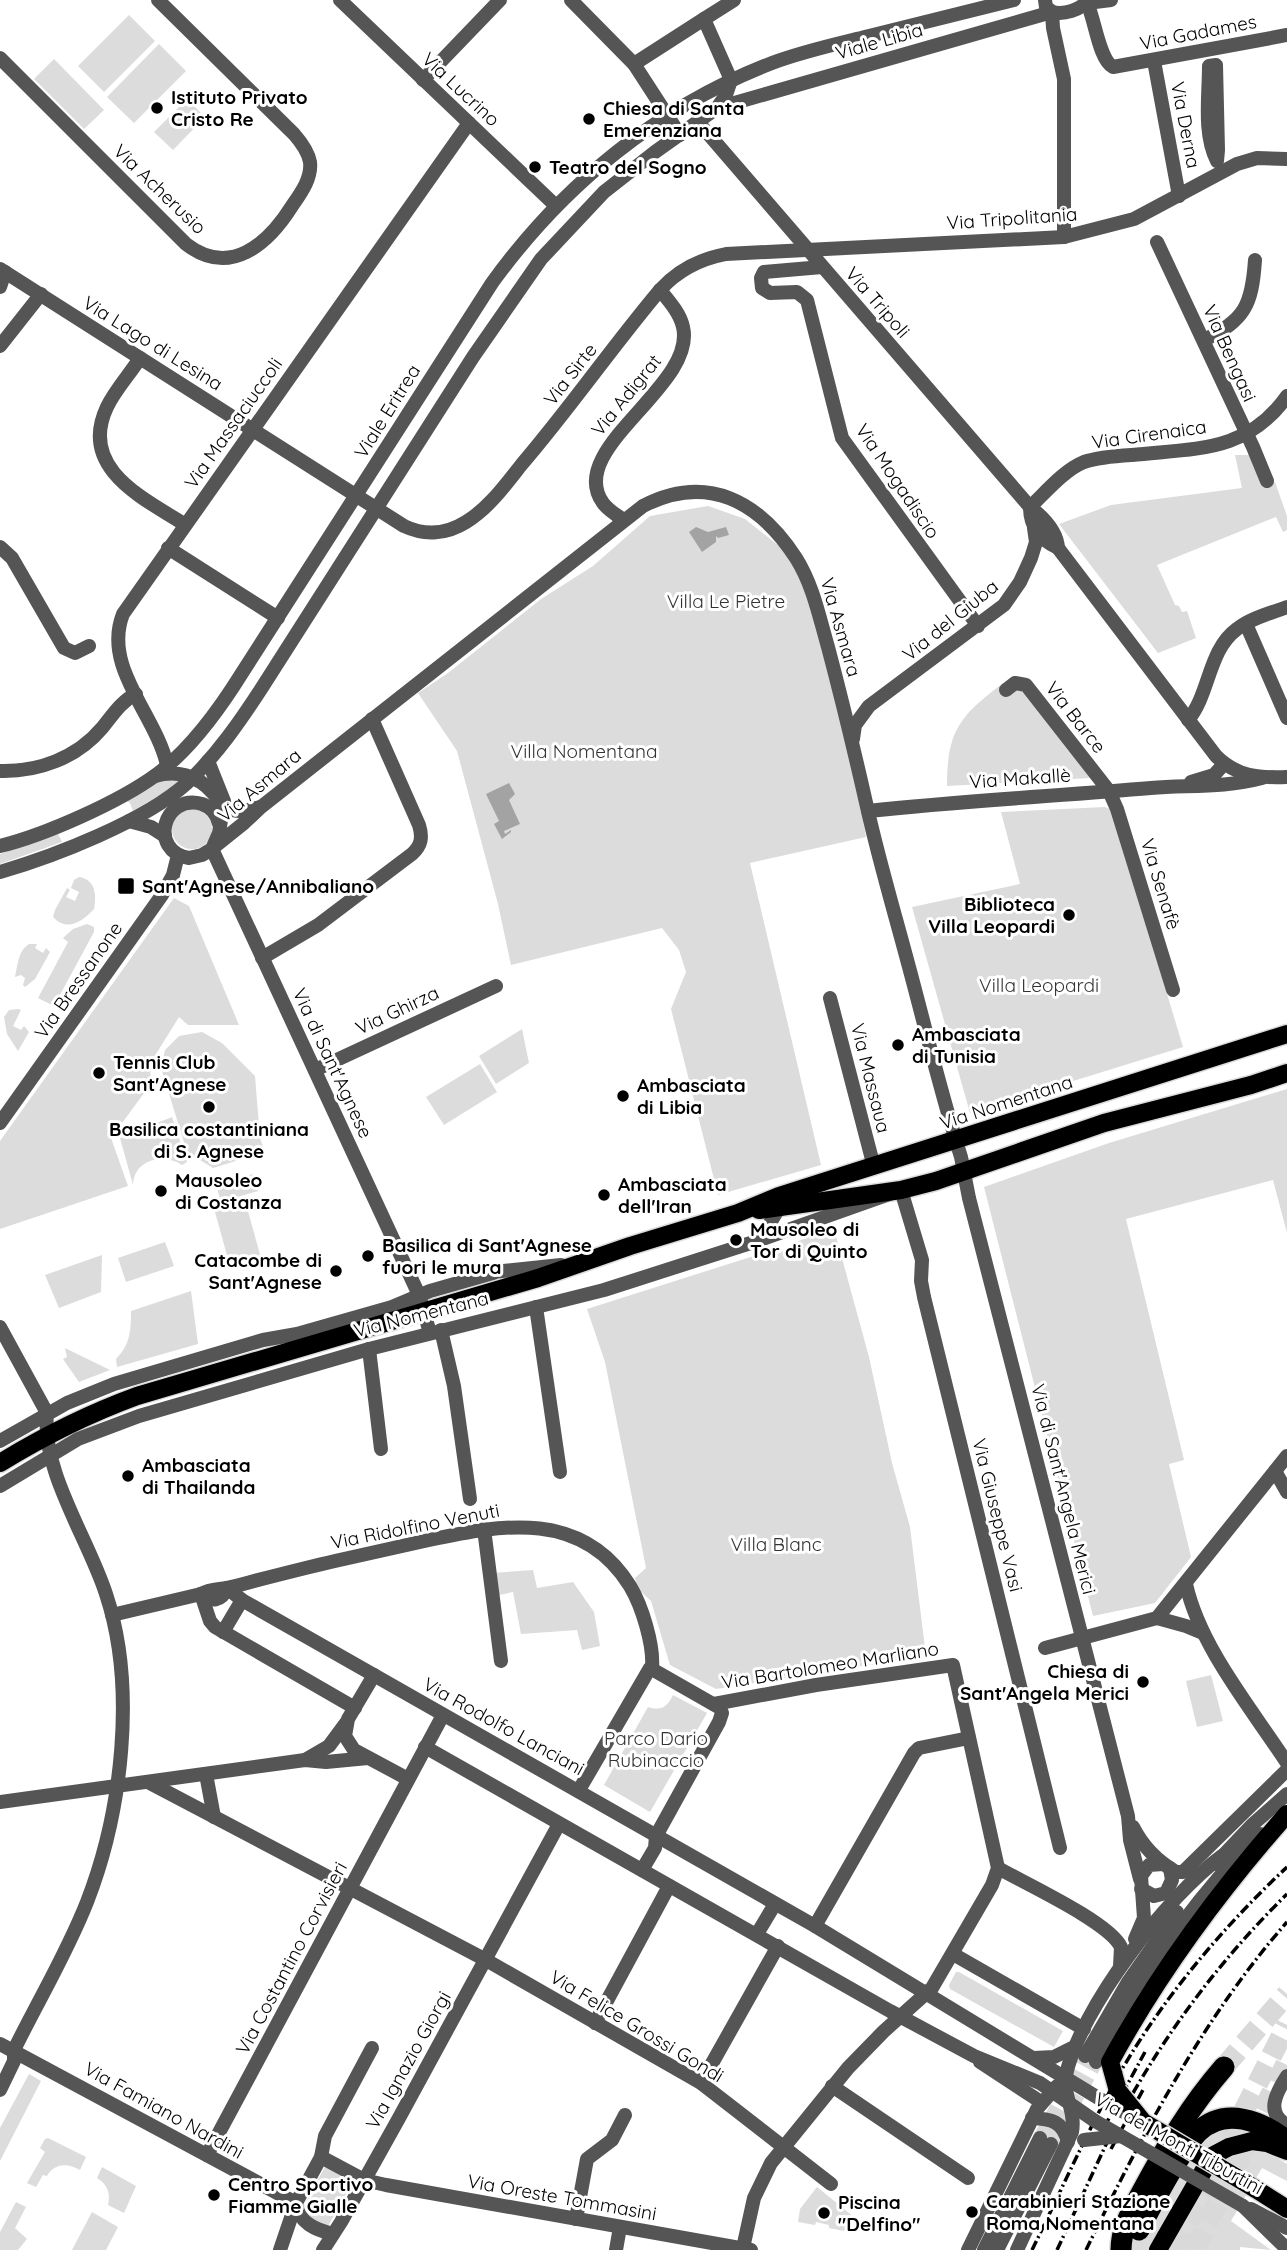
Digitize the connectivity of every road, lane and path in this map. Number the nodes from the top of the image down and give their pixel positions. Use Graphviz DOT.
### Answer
graph roads {
  1 [pos="158,0"];
  2 [pos="500,0"];
  3 [pos="571,0"];
  4 [pos="734,0"];
  5 [pos="1014,0"];
  6 [pos="1111,0"];
  7 [pos="1088,1"];
  8 [pos="349,3"];
  9 [pos="1048,6"];
  10 [pos="704,19"];
  11 [pos="1287,35"];
  12 [pos="1210,50"];
  13 [pos="1,61"];
  14 [pos="1154,61"];
  15 [pos="634,64"];
  16 [pos="1213,65"];
  17 [pos="423,80"];
  18 [pos="731,80"];
  19 [pos="717,108"];
  20 [pos="667,115"];
  21 [pos="469,122"];
  22 [pos="698,122"];
  23 [pos="644,131"];
  24 [pos="680,135"];
  25 [pos="655,152"];
  26 [pos="1287,159"];
  27 [pos="1179,196"];
  28 [pos="556,206"];
  29 [pos="1064,237"];
  30 [pos="1157,242"];
  31 [pos="807,250"];
  32 [pos="1255,260"];
  33 [pos="822,267"];
  34 [pos="2,270"];
  35 [pos="0,287"];
  36 [pos="660,290"];
  37 [pos="41,294"];
  38 [pos="1,338"];
  39 [pos="1204,340"];
  40 [pos="140,358"];
  41 [pos="1287,396"];
  42 [pos="252,430"];
  43 [pos="1246,436"];
  44 [pos="1267,481"];
  45 [pos="356,495"];
  46 [pos="1030,507"];
  47 [pos="377,508"];
  48 [pos="624,520"];
  49 [pos="184,524"];
  50 [pos="1034,527"];
  51 [pos="1,547"];
  52 [pos="168,548"];
  53 [pos="1058,548"];
  54 [pos="1031,558"];
  55 [pos="1287,607"];
  56 [pos="278,618"];
  57 [pos="1245,624"];
  58 [pos="978,626"];
  59 [pos="89,646"];
  60 [pos="839,688"];
  61 [pos="1006,690"];
  62 [pos="136,694"];
  63 [pos="878,700"];
  64 [pos="1287,718"];
  65 [pos="372,719"];
  66 [pos="1188,720"];
  67 [pos="852,743"];
  68 [pos="208,761"];
  69 [pos="1224,764"];
  70 [pos="167,765"];
  71 [pos="0,771"];
  72 [pos="154,776"];
  73 [pos="193,777"];
  74 [pos="1287,777"];
  75 [pos="1262,778"];
  76 [pos="1176,786"];
  77 [pos="1109,792"];
  78 [pos="261,807"];
  79 [pos="217,808"];
  80 [pos="868,811"];
  81 [pos="129,821"];
  82 [pos="61,824"];
  83 [pos="165,836"];
  84 [pos="0,846"];
  85 [pos="70,847"];
  86 [pos="213,848"];
  87 [pos="178,855"];
  88 [pos="0,872"];
  89 [pos="262,958"];
  90 [pos="496,986"];
  91 [pos="1173,990"];
  92 [pos="830,998"];
  93 [pos="1287,1034"];
  94 [pos="315,1070"];
  95 [pos="1287,1073"];
  96 [pos="0,1123"];
  97 [pos="956,1141"];
  98 [pos="874,1167"];
  99 [pos="964,1171"];
  100 [pos="901,1190"];
  101 [pos="826,1202"];
  102 [pos="779,1208"];
  103 [pos="851,1209"];
  104 [pos="738,1213"];
  105 [pos="760,1240"];
  106 [pos="583,1262"];
  107 [pos="440,1288"];
  108 [pos="419,1295"];
  109 [pos="444,1306"];
  110 [pos="536,1307"];
  111 [pos="425,1312"];
  112 [pos="475,1322"];
  113 [pos="0,1327"];
  114 [pos="436,1332"];
  115 [pos="369,1349"];
  116 [pos="47,1413"];
  117 [pos="46,1435"];
  118 [pos="0,1441"];
  119 [pos="381,1449"];
  120 [pos="50,1455"];
  121 [pos="1287,1457"];
  122 [pos="0,1463"];
  123 [pos="1275,1471"];
  124 [pos="560,1472"];
  125 [pos="0,1486"];
  126 [pos="1287,1492"];
  127 [pos="470,1499"];
  128 [pos="484,1529"];
  129 [pos="1186,1584"];
  130 [pos="227,1588"];
  131 [pos="201,1594"];
  132 [pos="242,1600"];
  133 [pos="112,1615"];
  134 [pos="1157,1618"];
  135 [pos="223,1632"];
  136 [pos="1203,1633"];
  137 [pos="1082,1638"];
  138 [pos="1045,1648"];
  139 [pos="501,1661"];
  140 [pos="652,1668"];
  141 [pos="374,1675"];
  142 [pos="714,1703"];
  143 [pos="351,1714"];
  144 [pos="443,1715"];
  145 [pos="969,1738"];
  146 [pos="425,1747"];
  147 [pos="368,1758"];
  148 [pos="305,1760"];
  149 [pos="1287,1763"];
  150 [pos="1287,1770"];
  151 [pos="206,1774"];
  152 [pos="408,1779"];
  153 [pos="148,1782"];
  154 [pos="116,1785"];
  155 [pos="579,1790"];
  156 [pos="1287,1794"];
  157 [pos="0,1802"];
  158 [pos="1287,1812"];
  159 [pos="1128,1816"];
  160 [pos="214,1817"];
  161 [pos="559,1824"];
  162 [pos="656,1836"];
  163 [pos="1060,1848"];
  164 [pos="1222,1856"];
  165 [pos="1166,1866"];
  166 [pos="999,1868"];
  167 [pos="642,1870"];
  168 [pos="1140,1884"];
  169 [pos="669,1886"];
  170 [pos="350,1888"];
  171 [pos="775,1904"];
  172 [pos="1144,1912"];
  173 [pos="1087,1918"];
  174 [pos="815,1926"];
  175 [pos="757,1934"];
  176 [pos="778,1946"];
  177 [pos="953,1954"];
  178 [pos="486,1959"];
  179 [pos="1123,1962"];
  180 [pos="928,1993"];
  181 [pos="901,2016"];
  182 [pos="595,2023"];
  183 [pos="1084,2029"];
  184 [pos="0,2044"];
  185 [pos="372,2048"];
  186 [pos="14,2050"];
  187 [pos="974,2056"];
  188 [pos="1091,2057"];
  189 [pos="1034,2058"];
  190 [pos="0,2059"];
  191 [pos="1224,2067"];
  192 [pos="1287,2076"];
  193 [pos="1065,2077"];
  194 [pos="701,2083"];
  195 [pos="832,2086"];
  196 [pos="0,2090"];
  197 [pos="1052,2091"];
  198 [pos="1112,2096"];
  199 [pos="1041,2102"];
  200 [pos="1072,2106"];
  201 [pos="625,2115"];
  202 [pos="1032,2118"];
  203 [pos="1286,2130"];
  204 [pos="1121,2136"];
  205 [pos="1067,2144"];
  206 [pos="783,2147"];
  207 [pos="1287,2151"];
  208 [pos="207,2155"];
  209 [pos="321,2157"];
  210 [pos="968,2178"];
  211 [pos="364,2180"];
  212 [pos="831,2183"];
  213 [pos="1254,2188"];
  214 [pos="1287,2199"];
  215 [pos="296,2203"];
  216 [pos="1243,2206"];
  217 [pos="1287,2209"];
  218 [pos="576,2219"];
  219 [pos="620,2227"];
  220 [pos="1287,2228"];
  221 [pos="1139,2230"];
  222 [pos="333,2234"];
  223 [pos="748,2249"];
  224 [pos="1287,2249"];
  225 [pos="280,2250"];
  226 [pos="323,2250"];
  227 [pos="616,2250"];
  228 [pos="968,2250"];
  229 [pos="984,2250"];
  230 [pos="997,2250"];
  231 [pos="1017,2250"];
  232 [pos="1121,2250"];
  233 [pos="1158,2250"];
  1 -- 13 [label="street, Via Acherusio"];
  2 -- 17 [label="street"];
  3 -- 15 [label="street"];
  4 -- 10 [label="street"];
  5 -- 18 [label="street, Viale Libia"];
  6 -- 7 [label="street"];
  7 -- 9 [label="street, Viale Libia"];
  7 -- 14 [label="street, Via Gadames"];
  8 -- 17 [label="street, Via Lucrino"];
  9 -- 19 [label="street, Viale Libia"];
  9 -- 29 [label="street"];
  10 -- 15 [label="street"];
  10 -- 18 [label="street"];
  11 -- 12 [label="street, Via Gadames"];
  12 -- 14 [label="street, Via Gadames"];
  12 -- 16 [label="street"];
  14 -- 27 [label="street, Via Derna"];
  15 -- 20 [label="street"];
  16 -- 16 [label="street"];
  17 -- 21 [label="street, Via Lucrino"];
  18 -- 19 [label="street"];
  18 -- 20 [label="street, Viale Libia"];
  19 -- 22 [label="street"];
  20 -- 23 [label="street, Viale Eritrea"];
  20 -- 24 [label="street"];
  21 -- 28 [label="street, Via Lucrino"];
  21 -- 42 [label="street, Via Massaciuccoli"];
  22 -- 24 [label="street"];
  22 -- 31 [label="street, Via Tripoli"];
  23 -- 25 [label="street"];
  23 -- 28 [label="street, Viale Eritrea"];
  24 -- 25 [label="street"];
  25 -- 47 [label="street"];
  26 -- 27 [label="street, Via Tripolitania"];
  27 -- 29 [label="street, Via Tripolitania"];
  28 -- 45 [label="street, Viale Eritrea"];
  29 -- 31 [label="street, Via Tripolitania"];
  30 -- 39 [label="street, Via Bengasi"];
  31 -- 33 [label="street, Via Tripoli"];
  31 -- 36 [label="street, Via Sirte"];
  32 -- 39 [label="street"];
  33 -- 46 [label="street, Via Tripoli"];
  33 -- 58 [label="street, Via Mogadiscio"];
  34 -- 35 [label="street"];
  34 -- 37 [label="street, Via Lago di Lesina"];
  36 -- 47 [label="street, Via Sirte"];
  36 -- 48 [label="street, Via Adigrat"];
  37 -- 38 [label="street"];
  37 -- 40 [label="street, Via Lago di Lesina"];
  39 -- 43 [label="street, Via Bengasi"];
  40 -- 42 [label="street, Via Lago di Lesina"];
  40 -- 49 [label="street"];
  41 -- 43 [label="street"];
  42 -- 45 [label="street, Via Lago di Lesina"];
  42 -- 49 [label="street, Via Massaciuccoli"];
  43 -- 44 [label="street, Via Bengasi"];
  43 -- 46 [label="street, Via Cirenaica"];
  45 -- 47 [label="street, Via Sirte"];
  45 -- 56 [label="street, Viale Eritrea"];
  46 -- 50 [label="street, Via Tripoli"];
  46 -- 53 [label="street, Via Tripoli"];
  47 -- 68 [label="street"];
  48 -- 60 [label="street, Via Asmara"];
  48 -- 65 [label="street, Via Asmara"];
  49 -- 52 [label="street, Via Massaciuccoli"];
  50 -- 53 [label="street, Via Tripoli"];
  50 -- 54 [label="street, Via del Giuba"];
  51 -- 59 [label="street"];
  52 -- 56 [label="street"];
  52 -- 62 [label="street, Via Massaciuccoli"];
  53 -- 54 [label="street"];
  53 -- 66 [label="street, Via Tripoli"];
  54 -- 58 [label="street, Via del Giuba"];
  55 -- 57 [label="street"];
  56 -- 70 [label="street, Viale Eritrea"];
  57 -- 64 [label="street"];
  57 -- 66 [label="street"];
  58 -- 63 [label="street, Via del Giuba"];
  60 -- 63 [label="street"];
  60 -- 67 [label="street, Via Asmara"];
  61 -- 77 [label="street, Via Barce"];
  62 -- 70 [label="street, Via Massaciuccoli"];
  62 -- 71 [label="street"];
  63 -- 67 [label="street, Via del Giuba"];
  65 -- 78 [label="street, Via Asmara"];
  65 -- 89 [label="street"];
  66 -- 69 [label="street, Via Tripoli"];
  67 -- 80 [label="street, Via Asmara"];
  68 -- 73 [label="street"];
  68 -- 79 [label="street"];
  69 -- 75 [label="street, Via Tripoli"];
  69 -- 76 [label="street, Via Makallè"];
  70 -- 72 [label="street, Viale Eritrea"];
  72 -- 73 [label="street"];
  72 -- 82 [label="street, Viale Eritrea"];
  73 -- 79 [label="street"];
  73 -- 81 [label="street"];
  74 -- 75 [label="street, Via Tripoli"];
  75 -- 76 [label="street, Via Makallè"];
  76 -- 77 [label="street, Via Makallè"];
  77 -- 80 [label="street, Via Makallè"];
  77 -- 91 [label="street, Via Senafè"];
  78 -- 79 [label="street"];
  78 -- 86 [label="street, Via Asmara"];
  79 -- 83 [label="street"];
  79 -- 86 [label="street"];
  80 -- 97 [label="street, Via Asmara"];
  81 -- 83 [label="street"];
  81 -- 85 [label="street"];
  82 -- 84 [label="street, Viale Eritrea"];
  82 -- 85 [label="street"];
  83 -- 87 [label="street"];
  85 -- 88 [label="street"];
  86 -- 87 [label="street"];
  86 -- 89 [label="street, Via di Sant'Agnese"];
  87 -- 96 [label="street, Via Bressanone"];
  89 -- 94 [label="street, Via di Sant'Agnese"];
  90 -- 94 [label="street, Via Ghirza"];
  92 -- 98 [label="street, Via Massaua"];
  93 -- 97 [label="main road, Via Nomentana"];
  94 -- 108 [label="street, Via di Sant'Agnese"];
  95 -- 99 [label="main road, Via Nomentana"];
  97 -- 98 [label="main road, Via Nomentana"];
  97 -- 99 [label="street, Via Asmara"];
  98 -- 104 [label="main road, Via Nomentana"];
  99 -- 100 [label="main road, Via Nomentana"];
  99 -- 137 [label="street, Via di Sant'Angela Merici"];
  100 -- 101 [label="main road, Via Nomentana"];
  100 -- 103 [label="street, Via Nomentana"];
  100 -- 163 [label="street, Via Giuseppe Vasi"];
  101 -- 102 [label="main road, Via Nomentana"];
  101 -- 103 [label="street"];
  102 -- 104 [label="main road, Via Nomentana"];
  102 -- 105 [label="street"];
  103 -- 105 [label="street, Via Nomentana"];
  104 -- 106 [label="main road, Via Nomentana"];
  105 -- 110 [label="street, Via Nomentana"];
  106 -- 107 [label="street, Via Nomentana"];
  106 -- 109 [label="main road, Via Nomentana"];
  107 -- 108 [label="street, Via Nomentana"];
  107 -- 109 [label="street"];
  108 -- 111 [label="street, Via di Sant'Agnese"];
  108 -- 116 [label="street, Via Nomentana"];
  109 -- 111 [label="main road, Via Nomentana"];
  109 -- 112 [label="street"];
  110 -- 112 [label="street, Via Nomentana"];
  110 -- 124 [label="street"];
  111 -- 114 [label="street, Via di Sant'Agnese"];
  111 -- 117 [label="main road, Via Nomentana"];
  112 -- 114 [label="street, Via Nomentana"];
  113 -- 116 [label="street"];
  114 -- 115 [label="street, Via Nomentana"];
  114 -- 127 [label="street, Via di Sant'Agnese"];
  115 -- 119 [label="street"];
  115 -- 120 [label="street, Via Nomentana"];
  116 -- 117 [label="street"];
  116 -- 118 [label="street, Via Nomentana"];
  117 -- 120 [label="street"];
  117 -- 122 [label="main road, Via Nomentana"];
  120 -- 125 [label="street, Via Nomentana"];
  120 -- 133 [label="street"];
  121 -- 123 [label="street"];
  123 -- 126 [label="street"];
  123 -- 129 [label="street"];
  128 -- 130 [label="street, Via Ridolfino Venuti"];
  128 -- 139 [label="street"];
  128 -- 140 [label="street, Via Ridolfino Venuti"];
  129 -- 134 [label="street"];
  129 -- 136 [label="street"];
  130 -- 131 [label="street, Via Ridolfino Venuti"];
  130 -- 132 [label="street, Via Rodolfo Lanciani"];
  131 -- 133 [label="street"];
  131 -- 135 [label="street"];
  132 -- 135 [label="street"];
  132 -- 141 [label="street, Via Rodolfo Lanciani"];
  133 -- 154 [label="street"];
  134 -- 136 [label="street"];
  134 -- 137 [label="street"];
  135 -- 143 [label="street"];
  136 -- 149 [label="street"];
  137 -- 138 [label="street"];
  137 -- 159 [label="street, Via di Sant'Angela Merici"];
  140 -- 142 [label="street"];
  140 -- 155 [label="street"];
  141 -- 143 [label="street"];
  141 -- 144 [label="street, Via Rodolfo Lanciani"];
  142 -- 145 [label="street, Via Bartolomeo Marliano"];
  142 -- 162 [label="street"];
  143 -- 147 [label="street"];
  143 -- 148 [label="street"];
  144 -- 146 [label="street, Via Costantino Corvisieri"];
  144 -- 155 [label="street, Via Rodolfo Lanciani"];
  145 -- 166 [label="street"];
  145 -- 174 [label="street"];
  146 -- 152 [label="street, Via Costantino Corvisieri"];
  146 -- 161 [label="street"];
  147 -- 148 [label="street"];
  147 -- 152 [label="street"];
  148 -- 151 [label="street"];
  150 -- 165 [label="street"];
  151 -- 153 [label="street"];
  151 -- 160 [label="street"];
  152 -- 170 [label="street, Via Costantino Corvisieri"];
  153 -- 154 [label="street"];
  153 -- 160 [label="street, Via Felice Grossi Gondi"];
  154 -- 157 [label="street"];
  154 -- 186 [label="street"];
  155 -- 162 [label="street, Via Rodolfo Lanciani"];
  156 -- 164 [label="street"];
  158 -- 188 [label="main road"];
  159 -- 165 [label="street, Via di Sant'Angela Merici"];
  159 -- 168 [label="street, Via di Sant'Angela Merici"];
  160 -- 170 [label="street, Via Felice Grossi Gondi"];
  161 -- 167 [label="street"];
  161 -- 178 [label="street, Via Ignazio Giorgi"];
  162 -- 167 [label="street"];
  162 -- 171 [label="street, Via Rodolfo Lanciani"];
  164 -- 179 [label="street"];
  164 -- 188 [label="street"];
  165 -- 168 [label="street"];
  165 -- 168 [label="street"];
  166 -- 173 [label="street"];
  166 -- 177 [label="street"];
  167 -- 169 [label="street"];
  168 -- 172 [label="street, Via di Sant'Angela Merici"];
  169 -- 175 [label="street"];
  169 -- 182 [label="street"];
  170 -- 178 [label="street, Via Felice Grossi Gondi"];
  170 -- 208 [label="street, Via Costantino Corvisieri"];
  171 -- 174 [label="street, Via Rodolfo Lanciani"];
  171 -- 175 [label="street"];
  172 -- 173 [label="street"];
  172 -- 179 [label="street"];
  173 -- 179 [label="street"];
  174 -- 180 [label="street, Via Rodolfo Lanciani"];
  175 -- 176 [label="street"];
  176 -- 181 [label="street"];
  176 -- 194 [label="street"];
  177 -- 180 [label="street"];
  177 -- 183 [label="street"];
  178 -- 182 [label="street, Via Felice Grossi Gondi"];
  178 -- 211 [label="street, Via Ignazio Giorgi"];
  179 -- 183 [label="street"];
  180 -- 181 [label="street"];
  180 -- 189 [label="street, Via Rodolfo Lanciani"];
  181 -- 187 [label="street"];
  181 -- 195 [label="street"];
  182 -- 194 [label="street, Via Felice Grossi Gondi"];
  183 -- 188 [label="street"];
  184 -- 186 [label="street, Via Famiano Nardini"];
  185 -- 209 [label="street"];
  186 -- 190 [label="street"];
  186 -- 196 [label="street"];
  186 -- 208 [label="street, Via Famiano Nardini"];
  187 -- 197 [label="street, Via dei Monti Tiburtini"];
  187 -- 199 [label="street"];
  188 -- 189 [label="street"];
  188 -- 193 [label="street"];
  188 -- 198 [label="main road"];
  189 -- 193 [label="street, Via dei Monti Tiburtini"];
  191 -- 232 [label="highway"];
  192 -- 203 [label="street"];
  193 -- 197 [label="street"];
  193 -- 198 [label="street, Via dei Monti Tiburtini"];
  193 -- 200 [label="street"];
  194 -- 206 [label="street, Via Felice Grossi Gondi"];
  195 -- 206 [label="street"];
  195 -- 210 [label="street"];
  197 -- 199 [label="street"];
  197 -- 200 [label="street, Via dei Monti Tiburtini"];
  198 -- 213 [label="main road, Via dei Monti Tiburtini, bridge"];
  199 -- 202 [label="street"];
  200 -- 204 [label="street, Via dei Monti Tiburtini, bridge"];
  200 -- 205 [label="street"];
  201 -- 218 [label="street"];
  202 -- 205 [label="street"];
  202 -- 228 [label="street"];
  203 -- 221 [label="highway"];
  204 -- 205 [label="street, bridge"];
  204 -- 216 [label="street, Via dei Monti Tiburtini, bridge"];
  205 -- 231 [label="street"];
  206 -- 212 [label="street, Via Felice Grossi Gondi"];
  206 -- 223 [label="street"];
  207 -- 233 [label="main road"];
  208 -- 215 [label="street, Via Famiano Nardini"];
  209 -- 211 [label="street, Via Oreste Tommasini"];
  209 -- 215 [label="street"];
  211 -- 218 [label="street, Via Oreste Tommasini"];
  211 -- 222 [label="street, Via Ignazio Giorgi"];
  213 -- 214 [label="street"];
  213 -- 217 [label="main road, Via dei Monti Tiburtini"];
  215 -- 222 [label="street"];
  215 -- 225 [label="street"];
  216 -- 220 [label="street, Via dei Monti Tiburtini"];
  216 -- 224 [label="street"];
  218 -- 219 [label="street, Via Oreste Tommasini"];
  219 -- 223 [label="street, Via Oreste Tommasini"];
  219 -- 227 [label="street"];
  222 -- 226 [label="street, Via Ignazio Giorgi"];
  229 -- 230 [label="street"];
}
